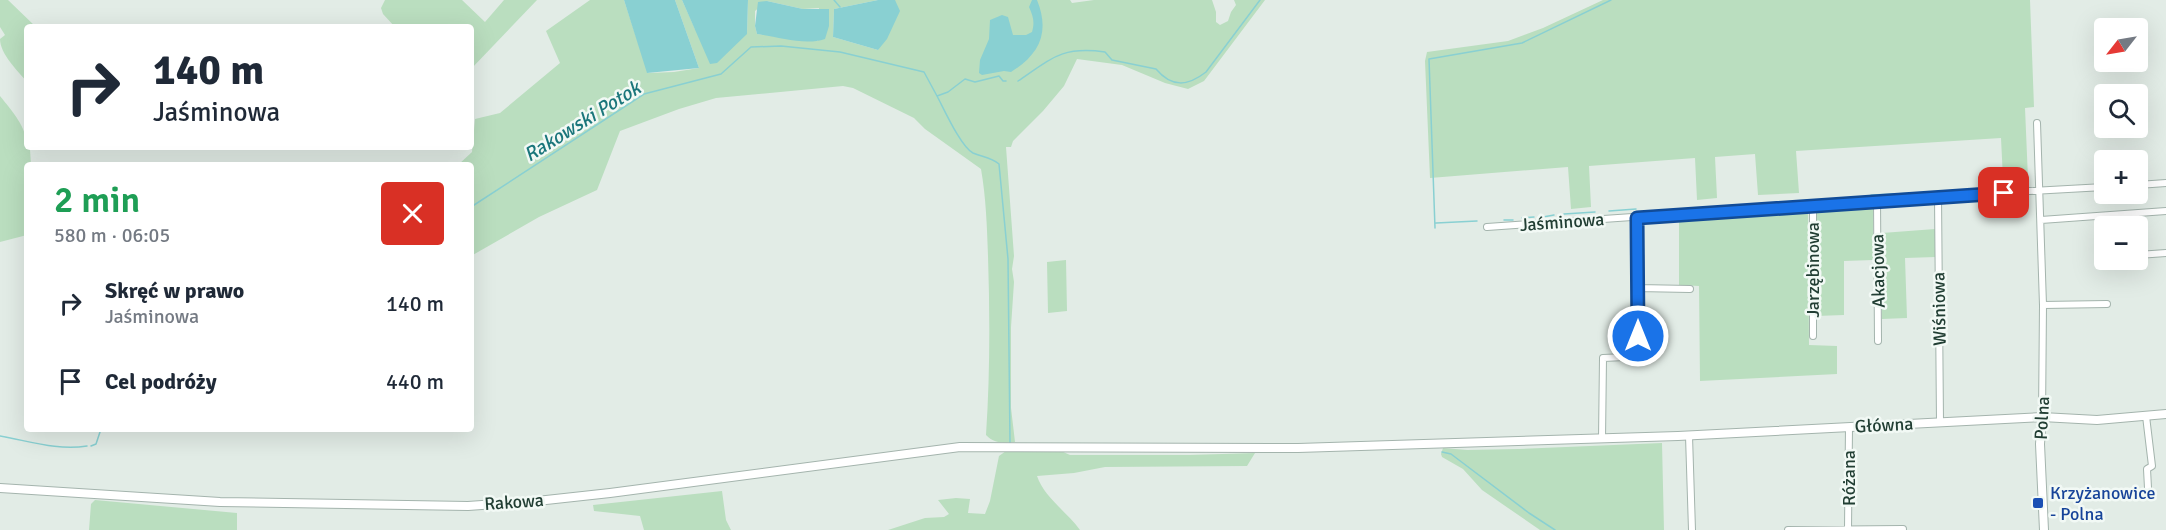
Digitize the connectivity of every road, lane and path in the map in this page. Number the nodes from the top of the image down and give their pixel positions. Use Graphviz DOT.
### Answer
graph roads {
  1 [pos="2037,123"];
  2 [pos="2166,183"];
  3 [pos="2148,184"];
  4 [pos="2094,188"];
  5 [pos="2040,191"];
  6 [pos="1938,196"];
  7 [pos="1877,200"];
  8 [pos="1813,205"];
  9 [pos="2166,211"];
  10 [pos="1637,218"];
  11 [pos="2041,220"];
  12 [pos="1487,227"];
  13 [pos="2166,253"];
  14 [pos="2148,254"];
  15 [pos="1638,288"];
  16 [pos="1690,289"];
  17 [pos="2107,304"];
  18 [pos="2043,305"];
  19 [pos="1814,336"];
  20 [pos="1878,341"];
  21 [pos="2166,414"];
  22 [pos="2146,416"];
  23 [pos="2042,417"];
  24 [pos="1940,422"];
  25 [pos="1849,427"];
  26 [pos="1689,436"];
  27 [pos="1602,439"];
  28 [pos="0,488"];
  29 [pos="2148,488"];
  30 [pos="1903,529"];
  31 [pos="1692,530"];
  32 [pos="1788,530"];
  33 [pos="1848,530"];
  34 [pos="2044,530"];
  1 -- 5 [label="street, Polna"];
  2 -- 3 [label="street"];
  4 -- 5 [label="street, Jaśminowa"];
  5 -- 6 [label="street, Jaśminowa"];
  5 -- 11 [label="street, Polna"];
  6 -- 7 [label="street, Jaśminowa"];
  6 -- 24 [label="street, Wiśniowa"];
  7 -- 8 [label="street, Jaśminowa"];
  7 -- 20 [label="street, Akacjowa"];
  8 -- 10 [label="street, Jaśminowa"];
  8 -- 19 [label="street, Jarzębinowa"];
  9 -- 11 [label="street"];
  10 -- 12 [label="street, Jaśminowa"];
  10 -- 15 [label="street"];
  11 -- 18 [label="street, Polna"];
  13 -- 14 [label="street"];
  15 -- 16 [label="street"];
  15 -- 27 [label="street"];
  17 -- 18 [label="street"];
  18 -- 23 [label="street, Polna"];
  21 -- 22 [label="street, Główna"];
  22 -- 23 [label="street, Główna"];
  22 -- 29 [label="street"];
  23 -- 24 [label="street, Główna"];
  23 -- 34 [label="street, Polna"];
  24 -- 25 [label="street, Główna"];
  25 -- 26 [label="street, Główna"];
  25 -- 33 [label="street, Różana"];
  26 -- 27 [label="street, Główna"];
  26 -- 31 [label="street"];
  27 -- 28 [label="street, Rakowa"];
  30 -- 33 [label="street, Różana"];
  32 -- 33 [label="street, Różana"];
}
